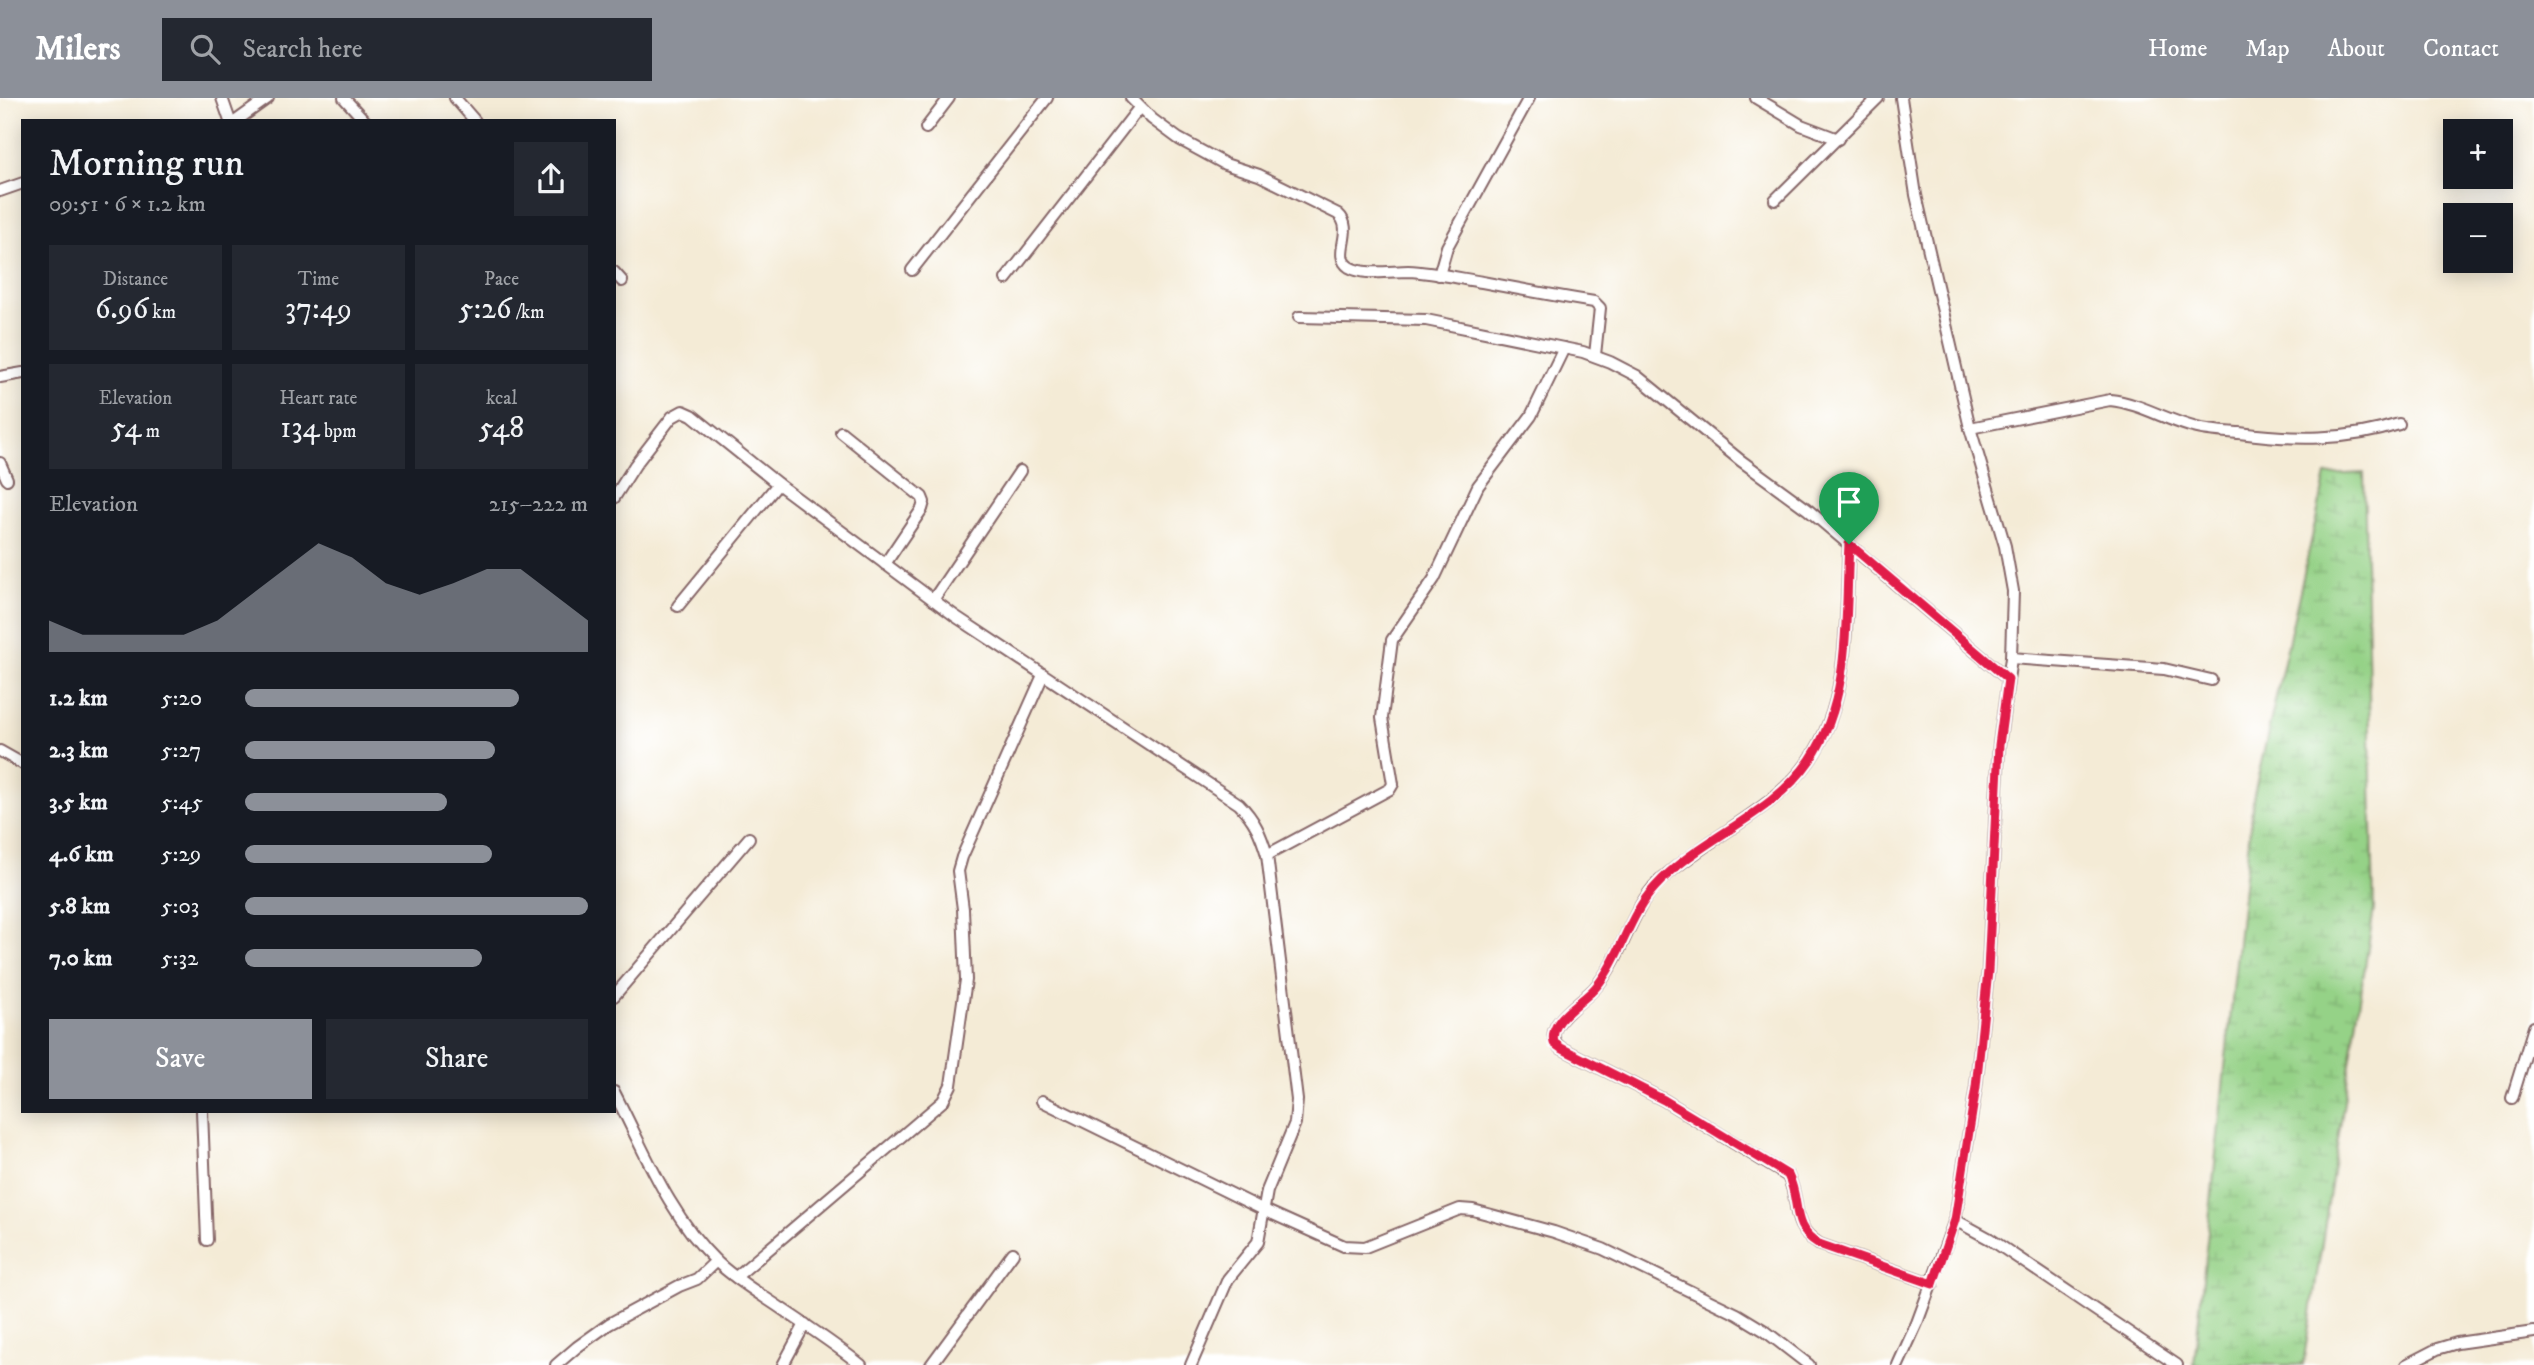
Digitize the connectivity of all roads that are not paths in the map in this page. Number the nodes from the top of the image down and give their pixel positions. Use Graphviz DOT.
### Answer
graph roads {
  1 [pos="222,98"];
  2 [pos="268,98"];
  3 [pos="344,98"];
  4 [pos="455,98"];
  5 [pos="949,98"];
  6 [pos="1046,98"];
  7 [pos="1131,98"];
  8 [pos="1529,98"];
  9 [pos="1756,98"];
  10 [pos="1878,98"];
  11 [pos="1901,98"];
  12 [pos="1139,108"];
  13 [pos="229,119"];
  14 [pos="239,119"];
  15 [pos="363,119"];
  16 [pos="473,119"];
  17 [pos="926,128"];
  18 [pos="1838,139"];
  19 [pos="21,184"];
  20 [pos="0,191"];
  21 [pos="1775,200"];
  22 [pos="912,270"];
  23 [pos="1439,275"];
  24 [pos="1006,279"];
  25 [pos="1299,317"];
  26 [pos="1564,348"];
  27 [pos="1595,355"];
  28 [pos="21,373"];
  29 [pos="0,377"];
  30 [pos="2399,424"];
  31 [pos="1969,428"];
  32 [pos="841,432"];
  33 [pos="0,463"];
  34 [pos="1020,471"];
  35 [pos="6,479"];
  36 [pos="778,484"];
  37 [pos="616,495"];
  38 [pos="1849,544"];
  39 [pos="885,564"];
  40 [pos="933,600"];
  41 [pos="678,606"];
  42 [pos="2011,658"];
  43 [pos="1044,675"];
  44 [pos="2008,679"];
  45 [pos="2211,680"];
  46 [pos="0,751"];
  47 [pos="21,763"];
  48 [pos="749,838"];
  49 [pos="1267,855"];
  50 [pos="616,994"];
  51 [pos="2534,1027"];
  52 [pos="616,1096"];
  53 [pos="2512,1098"];
  54 [pos="1042,1101"];
  55 [pos="202,1113"];
  56 [pos="1264,1210"];
  57 [pos="1955,1220"];
  58 [pos="207,1240"];
  59 [pos="1013,1253"];
  60 [pos="716,1261"];
  61 [pos="736,1277"];
  62 [pos="1933,1284"];
  63 [pos="805,1324"];
  64 [pos="2534,1332"];
  65 [pos="556,1365"];
  66 [pos="783,1365"];
  67 [pos="861,1365"];
  68 [pos="931,1365"];
  69 [pos="1191,1365"];
  70 [pos="1809,1365"];
  71 [pos="1898,1365"];
  72 [pos="2177,1365"];
  73 [pos="2406,1365"];
  1 -- 13 [label="street"];
  2 -- 14 [label="street"];
  3 -- 15 [label="street"];
  4 -- 16 [label="street"];
  5 -- 17 [label="street"];
  6 -- 22 [label="street"];
  7 -- 12 [label="street"];
  8 -- 23 [label="street"];
  9 -- 18 [label="street"];
  10 -- 18 [label="street"];
  11 -- 31 [label="street"];
  12 -- 23 [label="street"];
  12 -- 24 [label="street"];
  18 -- 21 [label="street"];
  19 -- 20 [label="street"];
  23 -- 27 [label="street"];
  25 -- 26 [label="street"];
  26 -- 27 [label="street"];
  26 -- 49 [label="street"];
  27 -- 38 [label="street"];
  28 -- 29 [label="street"];
  30 -- 31 [label="street"];
  31 -- 42 [label="street"];
  32 -- 39 [label="street"];
  33 -- 35 [label="street"];
  34 -- 40 [label="street"];
  36 -- 37 [label="street"];
  36 -- 39 [label="street"];
  36 -- 41 [label="street"];
  38 -- 44 [label="street"];
  38 -- 62 [label="street"];
  39 -- 40 [label="street"];
  40 -- 43 [label="street"];
  42 -- 44 [label="street"];
  42 -- 45 [label="street"];
  43 -- 49 [label="street"];
  43 -- 61 [label="street"];
  44 -- 57 [label="street"];
  46 -- 47 [label="street"];
  48 -- 50 [label="street"];
  49 -- 56 [label="street"];
  51 -- 53 [label="street"];
  52 -- 60 [label="street"];
  54 -- 56 [label="street"];
  55 -- 58 [label="street"];
  56 -- 69 [label="street"];
  56 -- 70 [label="street"];
  57 -- 62 [label="street"];
  57 -- 72 [label="street"];
  59 -- 68 [label="street"];
  60 -- 61 [label="street"];
  60 -- 65 [label="street"];
  61 -- 63 [label="street"];
  62 -- 71 [label="street"];
  63 -- 66 [label="street"];
  63 -- 67 [label="street"];
  64 -- 73 [label="street"];
}
